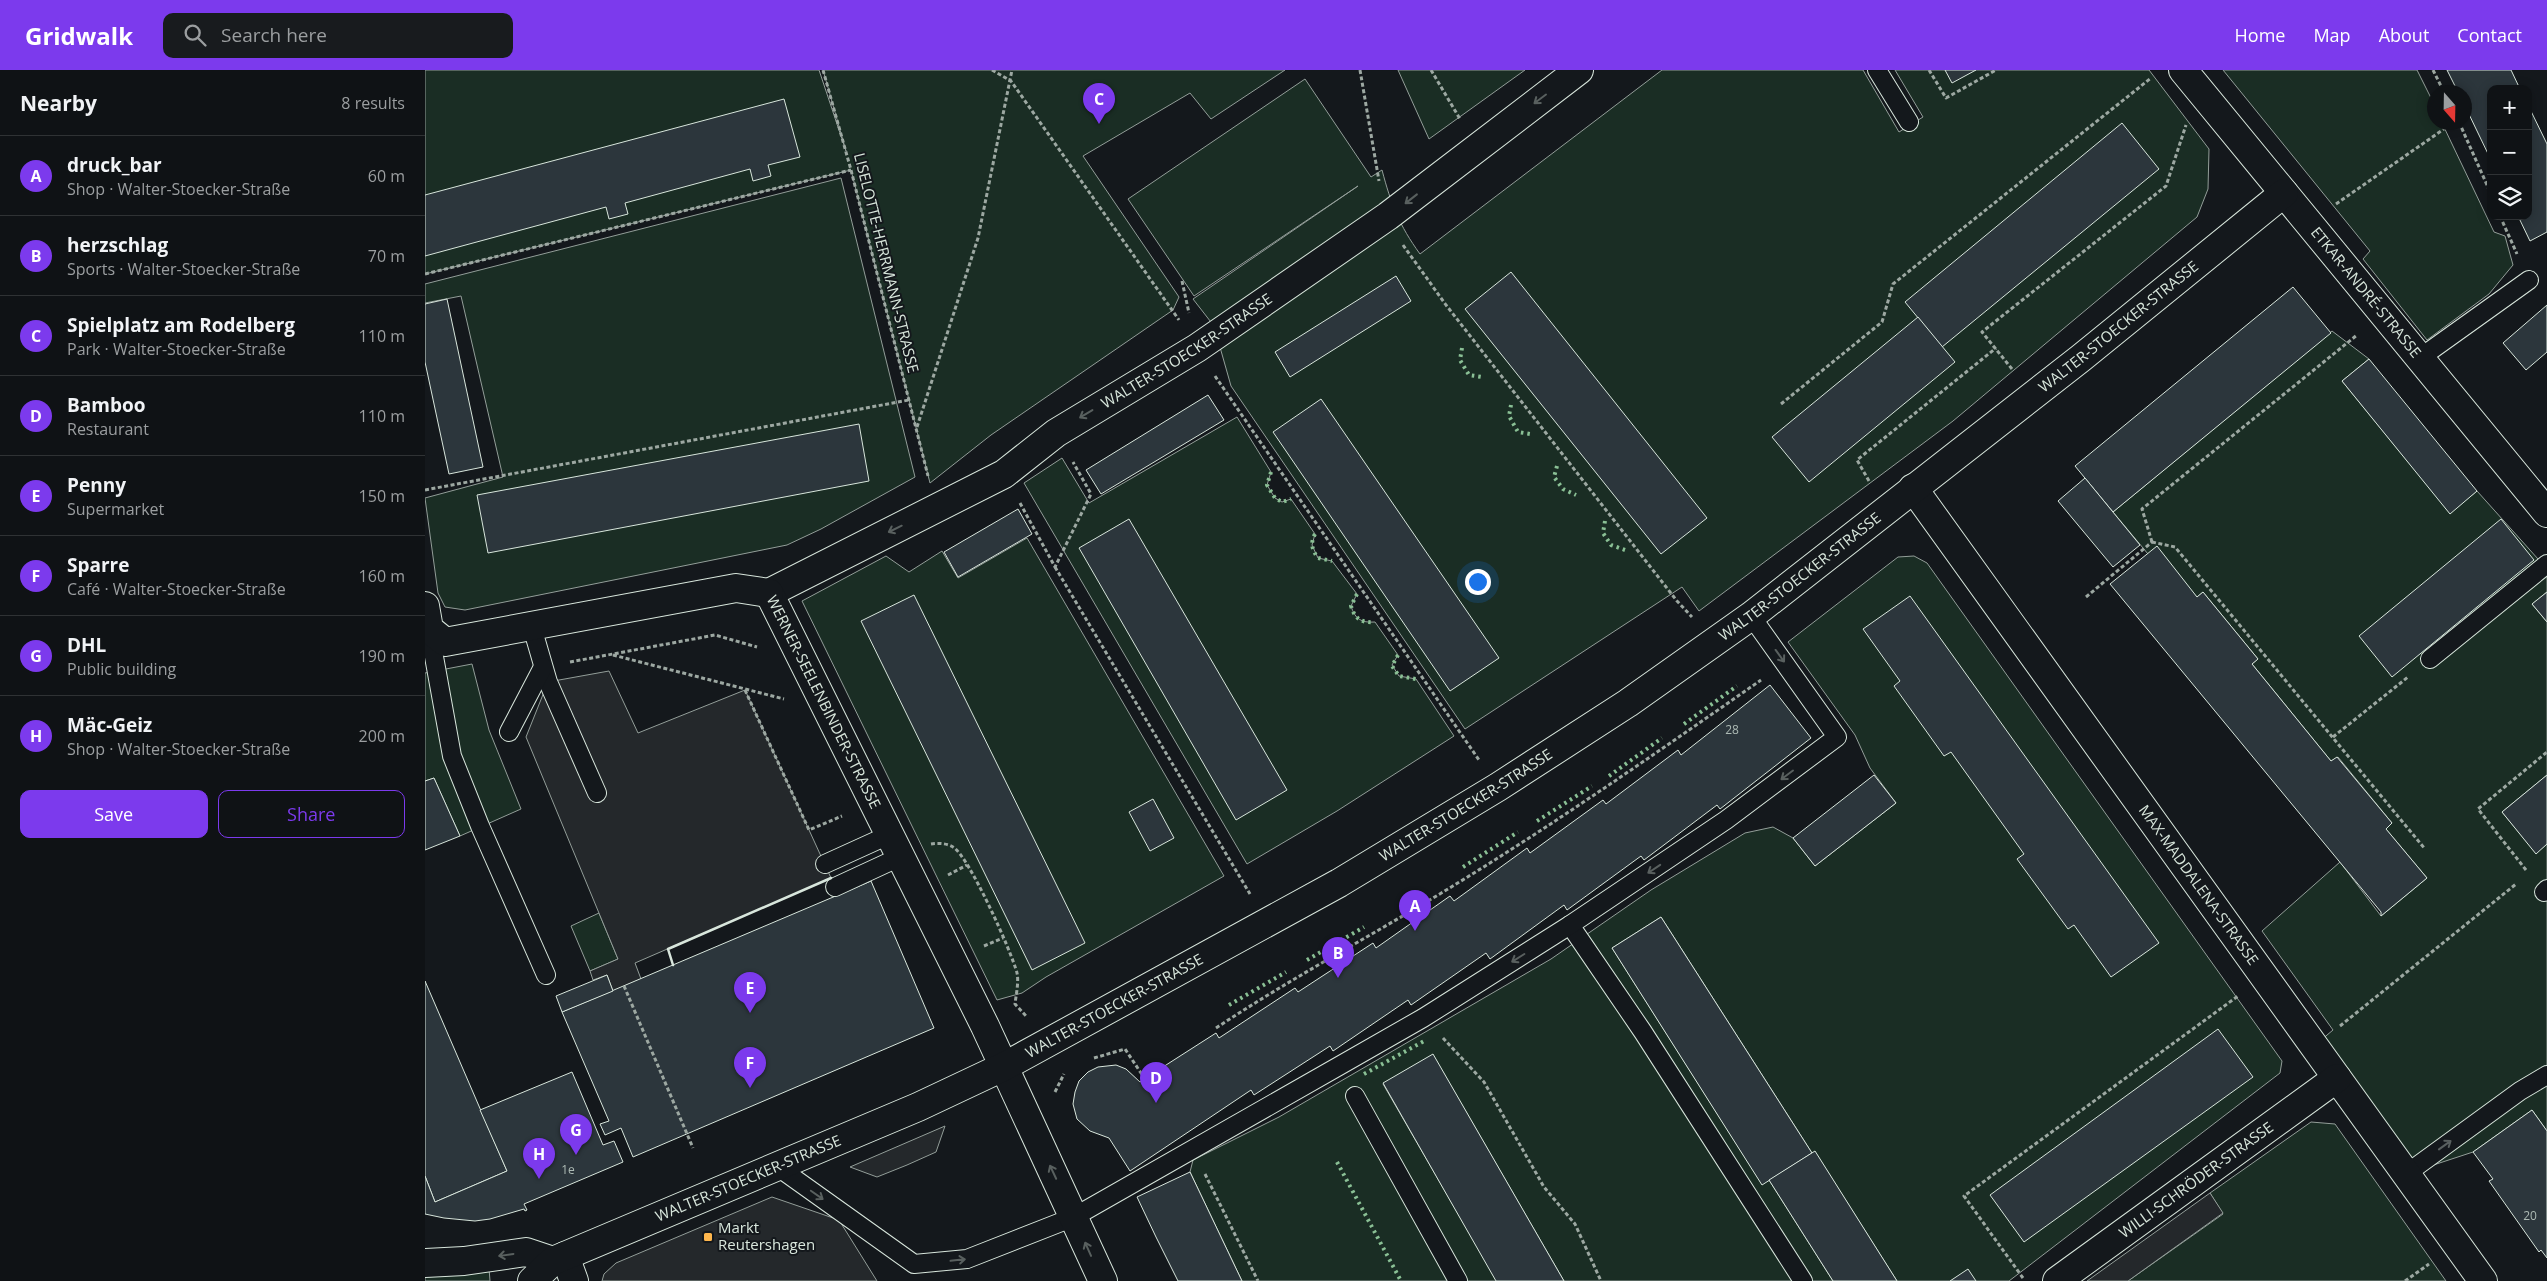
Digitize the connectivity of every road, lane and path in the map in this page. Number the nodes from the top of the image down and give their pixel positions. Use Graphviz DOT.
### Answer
graph roads {
  1 [pos="823,70"];
  2 [pos="992,70"];
  3 [pos="1012,70"];
  4 [pos="1361,70"];
  5 [pos="1431,70"];
  6 [pos="1579,70"];
  7 [pos="1877,70"];
  8 [pos="1929,70"];
  9 [pos="1996,70"];
  10 [pos="2183,70"];
  11 [pos="2433,70"];
  12 [pos="2154,76"];
  13 [pos="1011,81"];
  14 [pos="2440,85"];
  15 [pos="1909,122"];
  16 [pos="2187,122"];
  17 [pos="2443,130"];
  18 [pos="2463,130"];
  19 [pos="1477,147"];
  20 [pos="851,170"];
  21 [pos="2487,185"];
  22 [pos="2284,193"];
  23 [pos="1388,216"];
  24 [pos="2502,220"];
  25 [pos="2309,224"];
  26 [pos="425,274"];
  27 [pos="2529,280"];
  28 [pos="2364,330"];
  29 [pos="1197,348"];
  30 [pos="1996,348"];
  31 [pos="2421,358"];
  32 [pos="2013,370"];
  33 [pos="909,400"];
  34 [pos="1781,404"];
  35 [pos="917,428"];
  36 [pos="1056,433"];
  37 [pos="925,462"];
  38 [pos="1004,474"];
  39 [pos="1871,483"];
  40 [pos="1913,488"];
  41 [pos="425,490"];
  42 [pos="2547,513"];
  43 [pos="2152,542"];
  44 [pos="2547,564"];
  45 [pos="1055,567"];
  46 [pos="769,593"];
  47 [pos="2086,597"];
  48 [pos="1751,616"];
  49 [pos="427,618"];
  50 [pos="532,627"];
  51 [pos="1713,644"];
  52 [pos="610,654"];
  53 [pos="2430,659"];
  54 [pos="803,660"];
  55 [pos="1783,660"];
  56 [pos="543,667"];
  57 [pos="745,690"];
  58 [pos="830,711"];
  59 [pos="509,732"];
  60 [pos="2333,738"];
  61 [pos="2547,752"];
  62 [pos="1498,787"];
  63 [pos="597,793"];
  64 [pos="875,802"];
  65 [pos="905,845"];
  66 [pos="2425,849"];
  67 [pos="825,864"];
  68 [pos="967,865"];
  69 [pos="2529,873"];
  70 [pos="942,877"];
  71 [pos="835,887"];
  72 [pos="2546,891"];
  73 [pos="1267,922"];
  74 [pos="1570,925"];
  75 [pos="1003,938"];
  76 [pos="978,949"];
  77 [pos="546,975"];
  78 [pos="2265,977"];
  79 [pos="624,986"];
  80 [pos="1015,1004"];
  81 [pos="1423,1018"];
  82 [pos="1215,1028"];
  83 [pos="2333,1031"];
  84 [pos="1086,1060"];
  85 [pos="1005,1066"];
  86 [pos="1071,1069"];
  87 [pos="2547,1075"];
  88 [pos="2337,1078"];
  89 [pos="1145,1079"];
  90 [pos="1355,1096"];
  91 [pos="1056,1099"];
  92 [pos="693,1148"];
  93 [pos="1192,1150"];
  94 [pos="778,1167"];
  95 [pos="2406,1174"];
  96 [pos="1074,1217"];
  97 [pos="425,1263"];
  98 [pos="564,1266"];
  99 [pos="2024,1279"];
  100 [pos="532,1281"];
  101 [pos="1103,1281"];
  102 [pos="1258,1281"];
  103 [pos="1458,1281"];
  104 [pos="1601,1281"];
  105 [pos="1803,1281"];
  106 [pos="2057,1281"];
  107 [pos="2483,1281"];
  1 -- 20 [label="path, LISELOTTE-HERRMANN-STRASSE"];
  2 -- 13 [label="path"];
  3 -- 13 [label="path"];
  4 -- 23 [label="path"];
  5 -- 19 [label="path"];
  6 -- 19 [label="street, WALTER-STOECKER-STRASSE, one-way"];
  7 -- 15 [label="lane"];
  8 -- 9 [label="path"];
  10 -- 22 [label="street, ETKAR-ANDRÉ-STRASSE"];
  11 -- 14 [label="path"];
  12 -- 34 [label="path"];
  13 -- 29 [label="path"];
  13 -- 35 [label="path"];
  16 -- 30 [label="path"];
  17 -- 25 [label="path"];
  18 -- 21 [label="path"];
  19 -- 23 [label="street, WALTER-STOECKER-STRASSE, one-way"];
  20 -- 26 [label="path"];
  20 -- 33 [label="path, LISELOTTE-HERRMANN-STRASSE"];
  22 -- 25 [label="street, ETKAR-ANDRÉ-STRASSE"];
  22 -- 40 [label="street, WALTER-STOECKER-STRASSE"];
  23 -- 29 [label="street, WALTER-STOECKER-STRASSE"];
  23 -- 51 [label="path"];
  24 -- 27 [label="path"];
  25 -- 31 [label="street, ETKAR-ANDRÉ-STRASSE"];
  27 -- 31 [label="lane"];
  28 -- 43 [label="path"];
  29 -- 36 [label="street, WALTER-STOECKER-STRASSE, one-way"];
  29 -- 62 [label="path"];
  30 -- 32 [label="path"];
  30 -- 39 [label="path"];
  31 -- 42 [label="street, ETKAR-ANDRÉ-STRASSE"];
  33 -- 35 [label="path, LISELOTTE-HERRMANN-STRASSE"];
  33 -- 41 [label="path"];
  35 -- 37 [label="path, LISELOTTE-HERRMANN-STRASSE"];
  36 -- 38 [label="street, WALTER-STOECKER-STRASSE"];
  36 -- 45 [label="path"];
  38 -- 45 [label="path"];
  38 -- 46 [label="street, WALTER-STOECKER-STRASSE, one-way"];
  40 -- 48 [label="street, WALTER-STOECKER-STRASSE"];
  40 -- 78 [label="street, MAX-MADDALENA-STRASSE"];
  43 -- 47 [label="path"];
  43 -- 60 [label="path"];
  44 -- 53 [label="lane"];
  45 -- 73 [label="path"];
  46 -- 50 [label="street, WERNER-SEELENBINDER-STRASSE"];
  46 -- 54 [label="street, WERNER-SEELENBINDER-STRASSE"];
  48 -- 51 [label="street, WALTER-STOECKER-STRASSE"];
  48 -- 55 [label="lane, one-way"];
  49 -- 50 [label="street, WERNER-SEELENBINDER-STRASSE"];
  49 -- 77 [label="lane"];
  50 -- 56 [label="lane"];
  51 -- 62 [label="street, WALTER-STOECKER-STRASSE"];
  52 -- 54 [label="path"];
  52 -- 56 [label="path"];
  52 -- 58 [label="path"];
  53 -- 60 [label="path"];
  54 -- 58 [label="street, WERNER-SEELENBINDER-STRASSE"];
  55 -- 74 [label="lane, one-way"];
  55 -- 82 [label="path"];
  56 -- 59 [label="lane"];
  56 -- 63 [label="lane"];
  57 -- 64 [label="path"];
  58 -- 64 [label="street, WERNER-SEELENBINDER-STRASSE"];
  60 -- 66 [label="path"];
  61 -- 69 [label="path"];
  62 -- 73 [label="street, WALTER-STOECKER-STRASSE"];
  64 -- 65 [label="street, WERNER-SEELENBINDER-STRASSE"];
  65 -- 67 [label="lane"];
  65 -- 68 [label="path"];
  65 -- 71 [label="lane"];
  65 -- 85 [label="street, WERNER-SEELENBINDER-STRASSE"];
  68 -- 70 [label="path"];
  68 -- 75 [label="path"];
  69 -- 72 [label="path"];
  69 -- 83 [label="path"];
  73 -- 85 [label="street, WALTER-STOECKER-STRASSE"];
  74 -- 81 [label="lane, one-way"];
  74 -- 105 [label="lane"];
  75 -- 76 [label="path"];
  75 -- 80 [label="path"];
  78 -- 88 [label="street, MAX-MADDALENA-STRASSE"];
  78 -- 99 [label="path"];
  79 -- 92 [label="path"];
  81 -- 93 [label="lane"];
  81 -- 104 [label="path"];
  84 -- 89 [label="path"];
  85 -- 94 [label="street, WALTER-STOECKER-STRASSE"];
  96 -- 85 [label="street, WERNER-SEELENBINDER-STRASSE, one-way"];
  86 -- 91 [label="path"];
  95 -- 87 [label="lane, one-way"];
  88 -- 95 [label="street, MAX-MADDALENA-STRASSE"];
  88 -- 106 [label="street, WILLI-SCHRÖDER-STRASSE"];
  90 -- 103 [label="lane"];
  93 -- 96 [label="lane"];
  93 -- 102 [label="path"];
  94 -- 96 [label="lane, one-way"];
  94 -- 98 [label="street, WALTER-STOECKER-STRASSE"];
  95 -- 107 [label="street, MAX-MADDALENA-STRASSE"];
  101 -- 96 [label="street, WERNER-SEELENBINDER-STRASSE, one-way"];
  98 -- 97 [label="street, one-way"];
  98 -- 100 [label="street, WALTER-STOECKER-STRASSE"];
}
